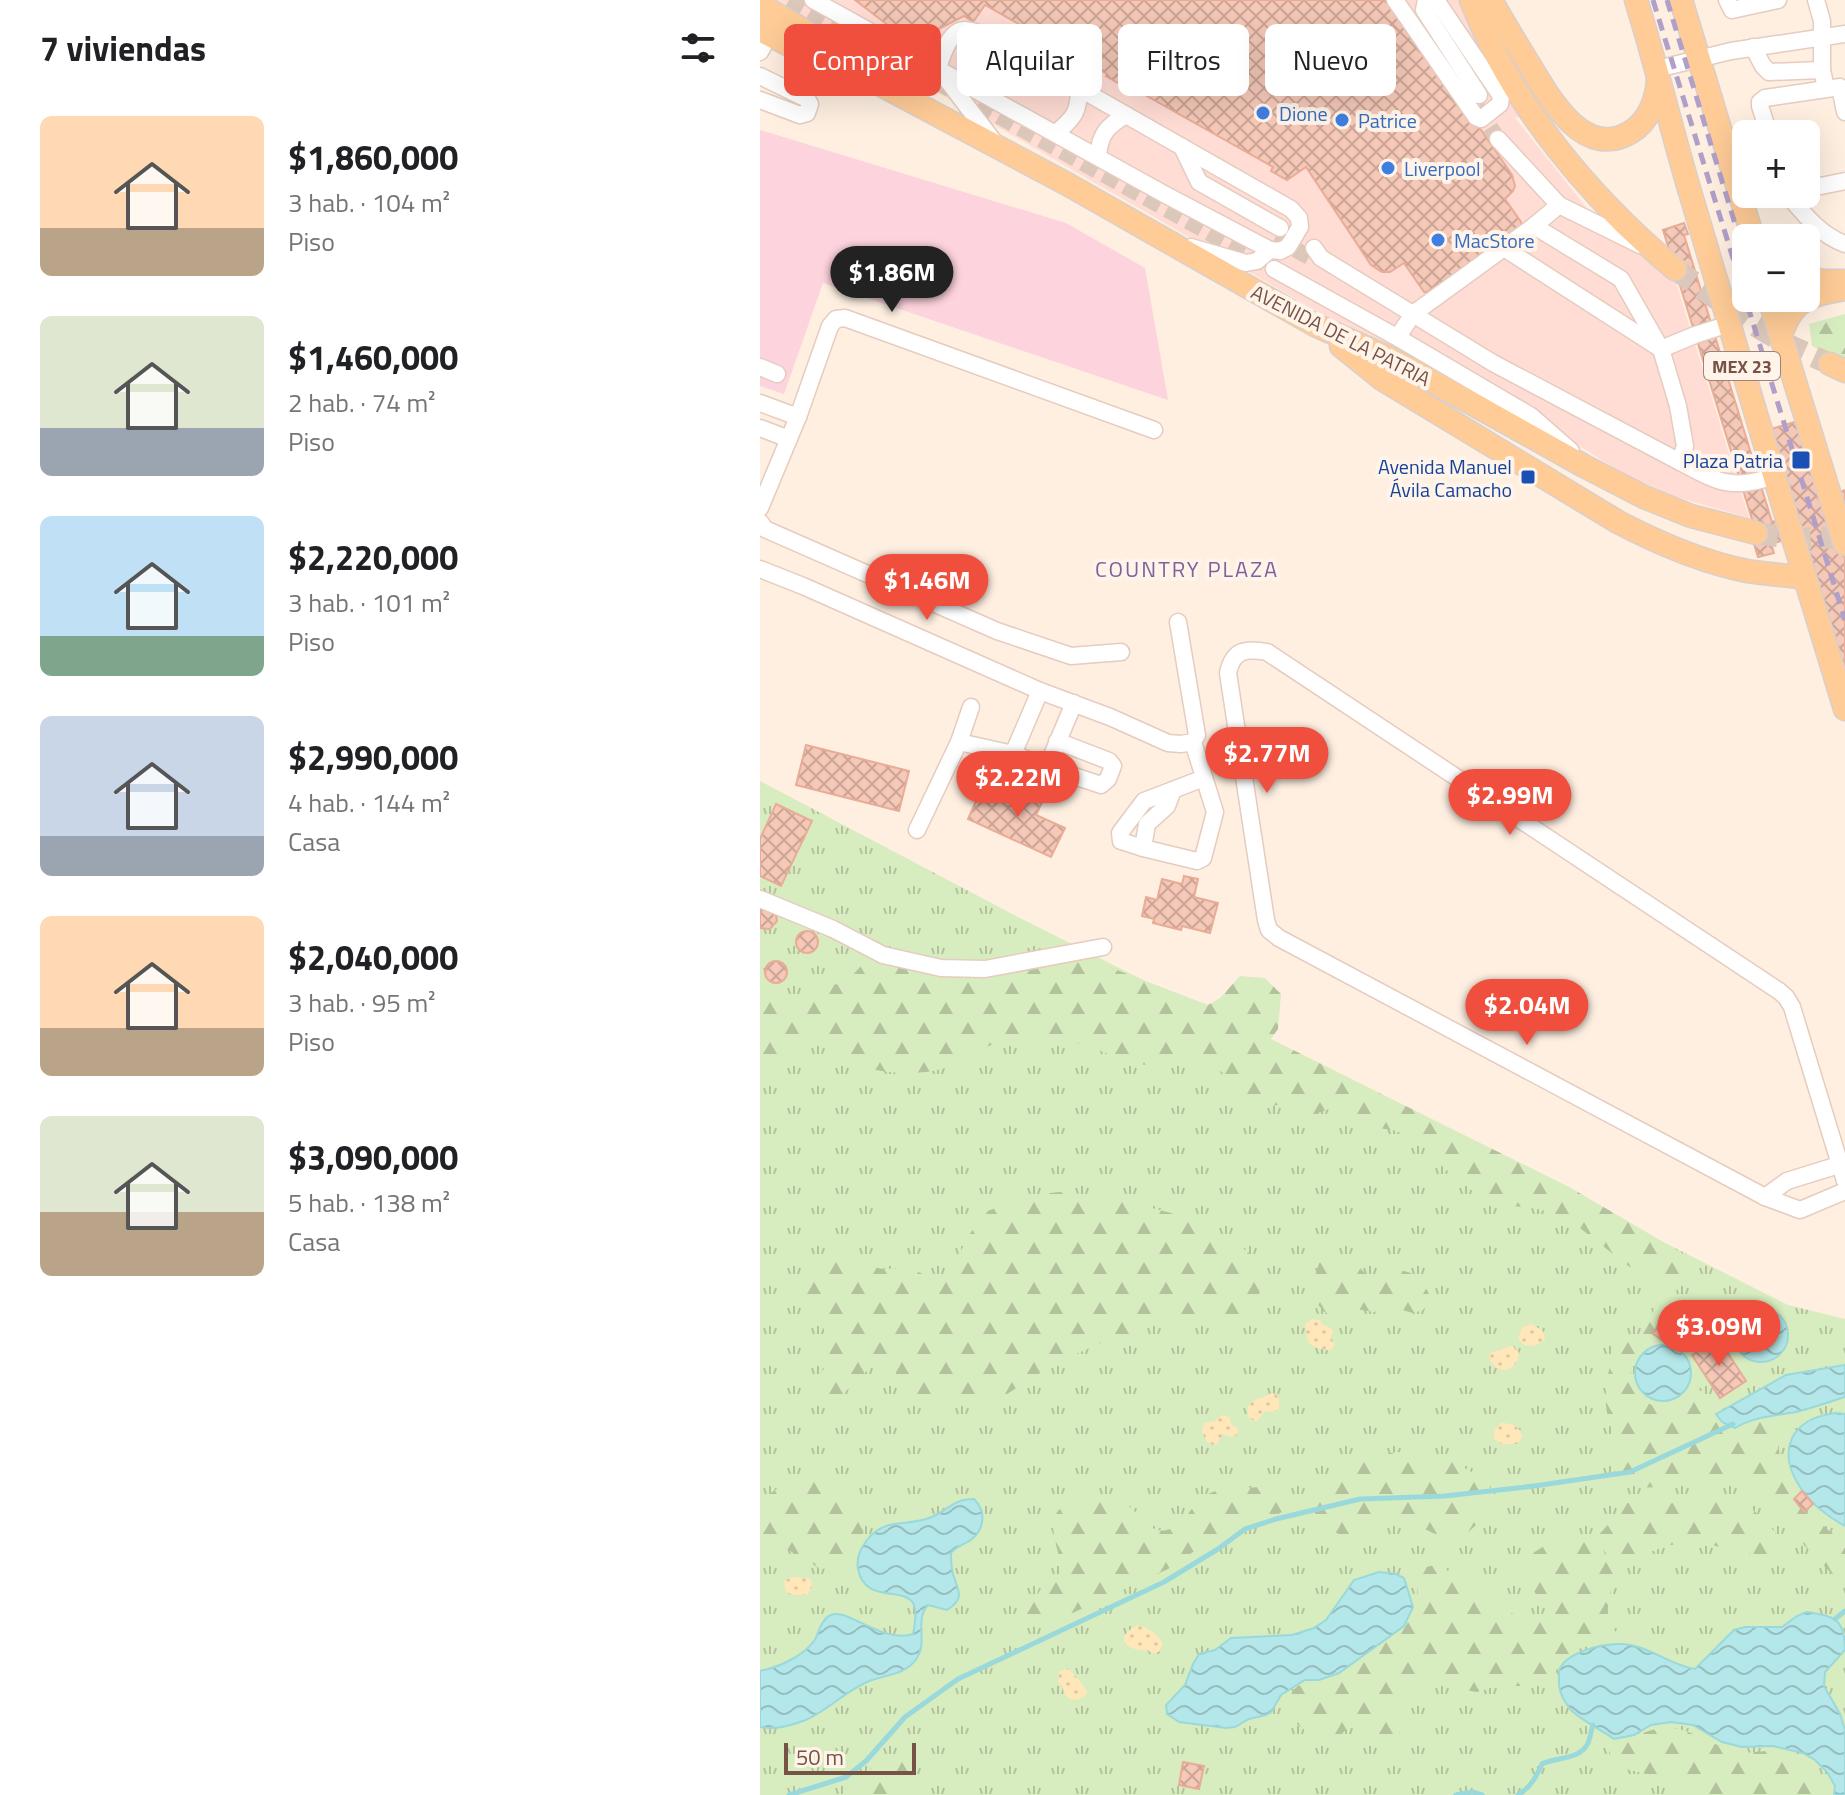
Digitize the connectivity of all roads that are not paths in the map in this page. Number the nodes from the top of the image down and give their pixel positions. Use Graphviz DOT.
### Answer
graph roads {
  1 [pos="813,0"];
  2 [pos="1426,0"];
  3 [pos="1436,0"];
  4 [pos="1471,0"];
  5 [pos="1491,0"];
  6 [pos="1636,0"];
  7 [pos="1681,0"];
  8 [pos="1727,0"];
  9 [pos="1778,0"];
  10 [pos="1816,0"];
  11 [pos="1397,4"];
  12 [pos="760,5"];
  13 [pos="793,24"];
  14 [pos="857,24"];
  15 [pos="957,33"];
  16 [pos="1845,34"];
  17 [pos="1821,37"];
  18 [pos="763,39"];
  19 [pos="784,44"];
  20 [pos="1753,47"];
  21 [pos="1710,56"];
  22 [pos="941,61"];
  23 [pos="1657,69"];
  24 [pos="1822,70"];
  25 [pos="941,72"];
  26 [pos="760,76"];
  27 [pos="1837,87"];
  28 [pos="902,96"];
  29 [pos="989,96"];
  30 [pos="1079,96"];
  31 [pos="1093,96"];
  32 [pos="760,100"];
  33 [pos="1845,112"];
  34 [pos="1126,115"];
  35 [pos="1764,120"];
  36 [pos="1056,133"];
  37 [pos="1504,141"];
  38 [pos="997,146"];
  39 [pos="1182,147"];
  40 [pos="1098,156"];
  41 [pos="1845,181"];
  42 [pos="1820,186"];
  43 [pos="1559,205"];
  44 [pos="1766,208"];
  45 [pos="1799,208"];
  46 [pos="1751,224"];
  47 [pos="1534,226"];
  48 [pos="1163,238"];
  49 [pos="1275,239"];
  50 [pos="1845,244"];
  51 [pos="1504,248"];
  52 [pos="1656,252"];
  53 [pos="1315,254"];
  54 [pos="1274,269"];
  55 [pos="1675,269"];
  56 [pos="1820,280"];
  57 [pos="1845,280"];
  58 [pos="1845,289"];
  59 [pos="1773,312"];
  60 [pos="1413,314"];
  61 [pos="1729,324"];
  62 [pos="1315,325"];
  63 [pos="1781,336"];
  64 [pos="1400,339"];
  65 [pos="1661,349"];
  66 [pos="760,367"];
  67 [pos="777,374"];
  68 [pos="760,403"];
  69 [pos="798,417"];
  70 [pos="760,428"];
  71 [pos="1154,430"];
  72 [pos="789,439"];
  73 [pos="1680,462"];
  74 [pos="1597,473"];
  75 [pos="1774,476"];
  76 [pos="760,508"];
  77 [pos="760,522"];
  78 [pos="1756,533"];
  79 [pos="1845,544"];
  80 [pos="760,569"];
  81 [pos="1804,578"];
  82 [pos="1178,622"];
  83 [pos="1121,652"];
  84 [pos="1040,691"];
  85 [pos="1074,703"];
  86 [pos="1844,703"];
  87 [pos="971,707"];
  88 [pos="1057,741"];
  89 [pos="959,742"];
  90 [pos="1193,742"];
  91 [pos="1013,754"];
  92 [pos="1047,767"];
  93 [pos="1204,778"];
  94 [pos="1173,790"];
  95 [pos="917,830"];
  96 [pos="1143,848"];
  97 [pos="760,899"];
  98 [pos="1103,947"];
  99 [pos="1843,1169"];
  100 [pos="1845,1191"];
  101 [pos="1765,1197"];
  1 -- 14 [label="street"];
  2 -- 11 [label="street"];
  3 -- 11 [label="street"];
  4 -- 52 [label="main road"];
  5 -- 23 [label="main road"];
  6 -- 23 [label="main road, MEX 23"];
  7 -- 21 [label="main road"];
  8 -- 9 [label="street"];
  10 -- 17 [label="street"];
  12 -- 13 [label="main road, AVENIDA DE LA PATRIA"];
  15 -- 22 [label="street"];
  16 -- 17 [label="street"];
  17 -- 20 [label="street"];
  17 -- 24 [label="street"];
  18 -- 19 [label="main road, AVENIDA DE LA PATRIA"];
  20 -- 21 [label="street"];
  20 -- 24 [label="street"];
  21 -- 23 [label="street"];
  21 -- 46 [label="main road"];
  23 -- 61 [label="main road, MEX 23"];
  24 -- 27 [label="street"];
  25 -- 38 [label="street"];
  26 -- 32 [label="street"];
  27 -- 33 [label="street"];
  27 -- 35 [label="street"];
  28 -- 38 [label="main road, AVENIDA DE LA PATRIA"];
  29 -- 36 [label="street"];
  30 -- 36 [label="street"];
  31 -- 34 [label="street"];
  34 -- 39 [label="street"];
  34 -- 40 [label="street"];
  36 -- 40 [label="street"];
  37 -- 43 [label="street"];
  38 -- 48 [label="main road, AVENIDA DE LA PATRIA"];
  39 -- 49 [label="street"];
  39 -- 49 [label="street"];
  40 -- 49 [label="street"];
  41 -- 42 [label="street"];
  43 -- 47 [label="street"];
  43 -- 52 [label="street"];
  44 -- 46 [label="street"];
  45 -- 50 [label="street"];
  47 -- 51 [label="street"];
  47 -- 65 [label="street"];
  48 -- 49 [label="street"];
  48 -- 62 [label="main road, AVENIDA DE LA PATRIA"];
  51 -- 60 [label="street"];
  51 -- 65 [label="street"];
  52 -- 55 [label="main road"];
  53 -- 60 [label="street"];
  54 -- 64 [label="street"];
  56 -- 57 [label="main road"];
  58 -- 63 [label="main road"];
  59 -- 63 [label="main road, MEX 23"];
  60 -- 64 [label="street"];
  60 -- 73 [label="street"];
  61 -- 65 [label="street"];
  61 -- 75 [label="main road, MEX 23"];
  62 -- 74 [label="main road, AVENIDA DE LA PATRIA"];
  62 -- 81 [label="main road"];
  63 -- 79 [label="main road, MEX 23"];
  64 -- 74 [label="street"];
  65 -- 73 [label="street"];
  66 -- 67 [label="street"];
  68 -- 69 [label="street"];
  69 -- 71 [label="street"];
  69 -- 72 [label="street"];
  70 -- 72 [label="street"];
  72 -- 76 [label="street"];
  73 -- 75 [label="street"];
  74 -- 78 [label="main road, AVENIDA DE LA PATRIA"];
  75 -- 81 [label="main road, MEX 23"];
  77 -- 83 [label="street"];
  80 -- 84 [label="street"];
  81 -- 86 [label="main road, MEX 23"];
  82 -- 90 [label="street"];
  84 -- 85 [label="street"];
  84 -- 91 [label="street"];
  85 -- 88 [label="street"];
  85 -- 90 [label="street"];
  87 -- 89 [label="street"];
  88 -- 92 [label="street"];
  88 -- 92 [label="street"];
  89 -- 91 [label="street"];
  89 -- 95 [label="street"];
  90 -- 93 [label="street"];
  91 -- 92 [label="street"];
  93 -- 94 [label="street"];
  93 -- 96 [label="street"];
  94 -- 96 [label="street"];
  94 -- 96 [label="street"];
  97 -- 98 [label="street"];
  99 -- 101 [label="street"];
  99 -- 101 [label="street"];
  100 -- 101 [label="street"];
}
